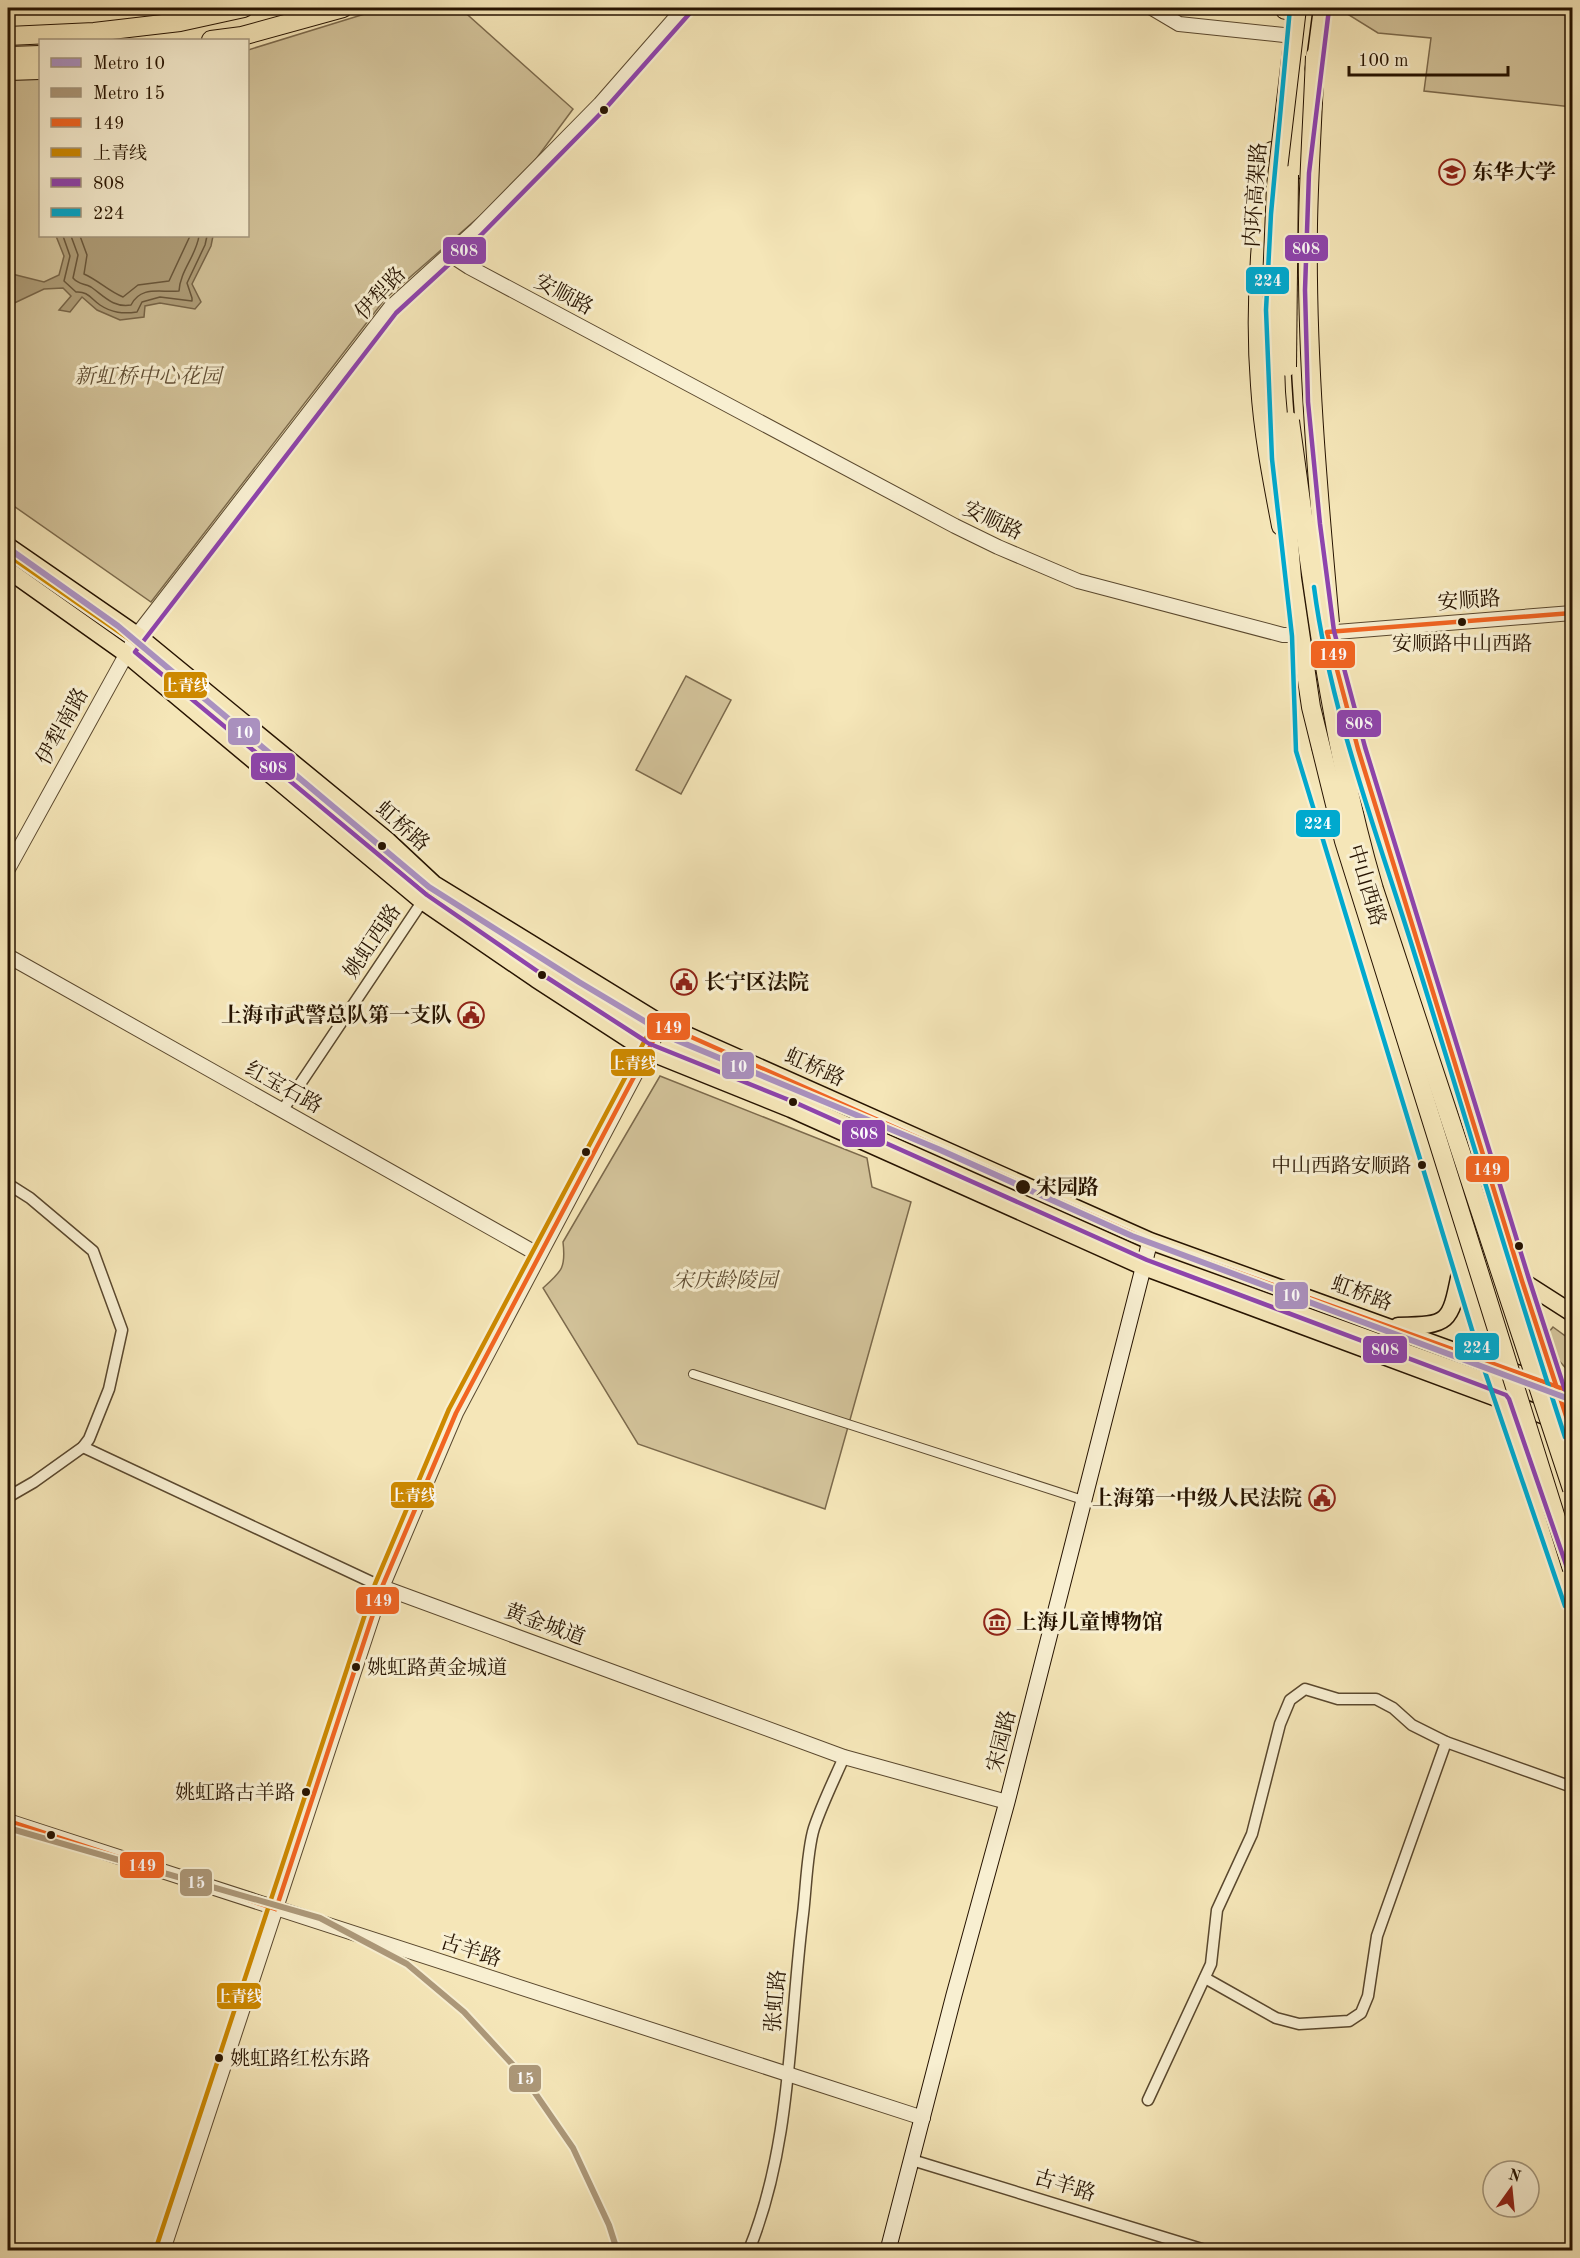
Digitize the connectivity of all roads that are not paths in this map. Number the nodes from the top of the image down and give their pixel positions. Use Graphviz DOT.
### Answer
graph roads {
  1 [pos="244,8"];
  2 [pos="344,8"];
  3 [pos="684,8"];
  4 [pos="1152,8"];
  5 [pos="1285,8"];
  6 [pos="1297,8"];
  7 [pos="1308,8"];
  8 [pos="1322,8"];
  9 [pos="8,36"];
  10 [pos="1293,36"];
  11 [pos="236,38"];
  12 [pos="39,55"];
  13 [pos="8,56"];
  14 [pos="1315,56"];
  15 [pos="39,70"];
  16 [pos="8,71"];
  17 [pos="1276,186"];
  18 [pos="449,254"];
  19 [pos="8,546"];
  20 [pos="8,570"];
  21 [pos="1292,578"];
  22 [pos="1572,613"];
  23 [pos="1327,632"];
  24 [pos="137,635"];
  25 [pos="1299,635"];
  26 [pos="125,653"];
  27 [pos="1342,768"];
  28 [pos="8,869"];
  29 [pos="434,884"];
  30 [pos="422,901"];
  31 [pos="8,956"];
  32 [pos="662,1024"];
  33 [pos="647,1051"];
  34 [pos="282,1111"];
  35 [pos="8,1184"];
  36 [pos="1150,1241"];
  37 [pos="539,1255"];
  38 [pos="1144,1267"];
  39 [pos="1461,1270"];
  40 [pos="1522,1281"];
  41 [pos="1572,1313"];
  42 [pos="1386,1326"];
  43 [pos="1490,1364"];
  44 [pos="693,1374"];
  45 [pos="1565,1389"];
  46 [pos="1502,1401"];
  47 [pos="1571,1429"];
  48 [pos="83,1447"];
  49 [pos="1572,1489"];
  50 [pos="8,1497"];
  51 [pos="1083,1500"];
  52 [pos="1572,1569"];
  53 [pos="382,1587"];
  54 [pos="1572,1604"];
  55 [pos="1446,1742"];
  56 [pos="844,1757"];
  57 [pos="1572,1787"];
  58 [pos="1007,1802"];
  59 [pos="8,1821"];
  60 [pos="276,1909"];
  61 [pos="1205,1978"];
  62 [pos="788,2075"];
  63 [pos="1148,2100"];
  64 [pos="922,2118"];
  65 [pos="912,2160"];
  66 [pos="163,2250"];
  67 [pos="749,2250"];
  68 [pos="888,2250"];
  69 [pos="1205,2250"];
  1 -- 9 [label="highway"];
  2 -- 11 [label="highway"];
  3 -- 18 [label="street, 伊犁路"];
  4 -- 10 [label="street"];
  5 -- 17 [label="highway, bridge"];
  6 -- 10 [label="main road, 中山西路"];
  6 -- 17 [label="highway, 内环高架路, bridge"];
  7 -- 27 [label="highway, 内环高架路, bridge"];
  8 -- 14 [label="main road, 中山西路"];
  10 -- 21 [label="highway, bridge"];
  10 -- 25 [label="main road, 中山西路"];
  12 -- 13 [label="highway"];
  14 -- 23 [label="main road, 中山西路"];
  14 -- 27 [label="highway, bridge"];
  15 -- 16 [label="highway"];
  17 -- 21 [label="highway, 内环高架路, bridge"];
  18 -- 24 [label="street, 伊犁路"];
  18 -- 25 [label="street, 安顺路"];
  19 -- 24 [label="main road, 虹桥路"];
  20 -- 26 [label="main road"];
  21 -- 52 [label="highway, 内环高架路, bridge"];
  22 -- 23 [label="street, 安顺路"];
  23 -- 25 [label="street, 安顺路"];
  23 -- 40 [label="main road, 中山西路"];
  24 -- 26 [label="street, 伊犁南路"];
  24 -- 29 [label="main road, 虹桥路"];
  25 -- 39 [label="main road, 中山西路"];
  26 -- 28 [label="street, 伊犁南路"];
  26 -- 30 [label="main road"];
  27 -- 49 [label="highway, 内环高架路, bridge"];
  29 -- 30 [label="street, 姚虹西路"];
  29 -- 32 [label="main road, 虹桥路"];
  30 -- 33 [label="main road"];
  30 -- 34 [label="street, 姚虹西路"];
  31 -- 34 [label="street, 红宝石路"];
  32 -- 33 [label="street"];
  32 -- 36 [label="main road, 虹桥路"];
  33 -- 37 [label="street"];
  33 -- 38 [label="main road"];
  34 -- 37 [label="street, 红宝石路"];
  35 -- 48 [label="street"];
  36 -- 38 [label="main road, 宋园路"];
  36 -- 42 [label="main road, 虹桥路"];
  37 -- 53 [label="street"];
  38 -- 46 [label="main road"];
  38 -- 51 [label="main road, 宋园路"];
  39 -- 42 [label="main road"];
  39 -- 43 [label="main road, 中山西路"];
  40 -- 41 [label="main road"];
  40 -- 45 [label="main road, 中山西路"];
  42 -- 43 [label="main road, 虹桥路"];
  43 -- 45 [label="main road, 虹桥路"];
  43 -- 46 [label="main road, 中山西路"];
  44 -- 51 [label="street"];
  45 -- 47 [label="main road, 中山西路"];
  46 -- 47 [label="main road"];
  46 -- 54 [label="main road, 中山西路"];
  48 -- 50 [label="street"];
  48 -- 53 [label="street, 黄金城道"];
  51 -- 58 [label="main road, 宋园路"];
  53 -- 56 [label="street, 黄金城道"];
  53 -- 60 [label="street"];
  55 -- 57 [label="street"];
  55 -- 61 [label="street"];
  55 -- 61 [label="street"];
  56 -- 58 [label="street, 黄金城道"];
  56 -- 62 [label="street, 张虹路"];
  58 -- 64 [label="main road, 宋园路"];
  59 -- 60 [label="street, 古羊路"];
  60 -- 62 [label="street, 古羊路"];
  60 -- 66 [label="street"];
  61 -- 63 [label="street"];
  62 -- 64 [label="street, 古羊路"];
  62 -- 67 [label="street, 张虹路"];
  64 -- 65 [label="main road, 宋园路"];
  65 -- 68 [label="main road, 宋园路"];
  65 -- 69 [label="street, 古羊路"];
}
